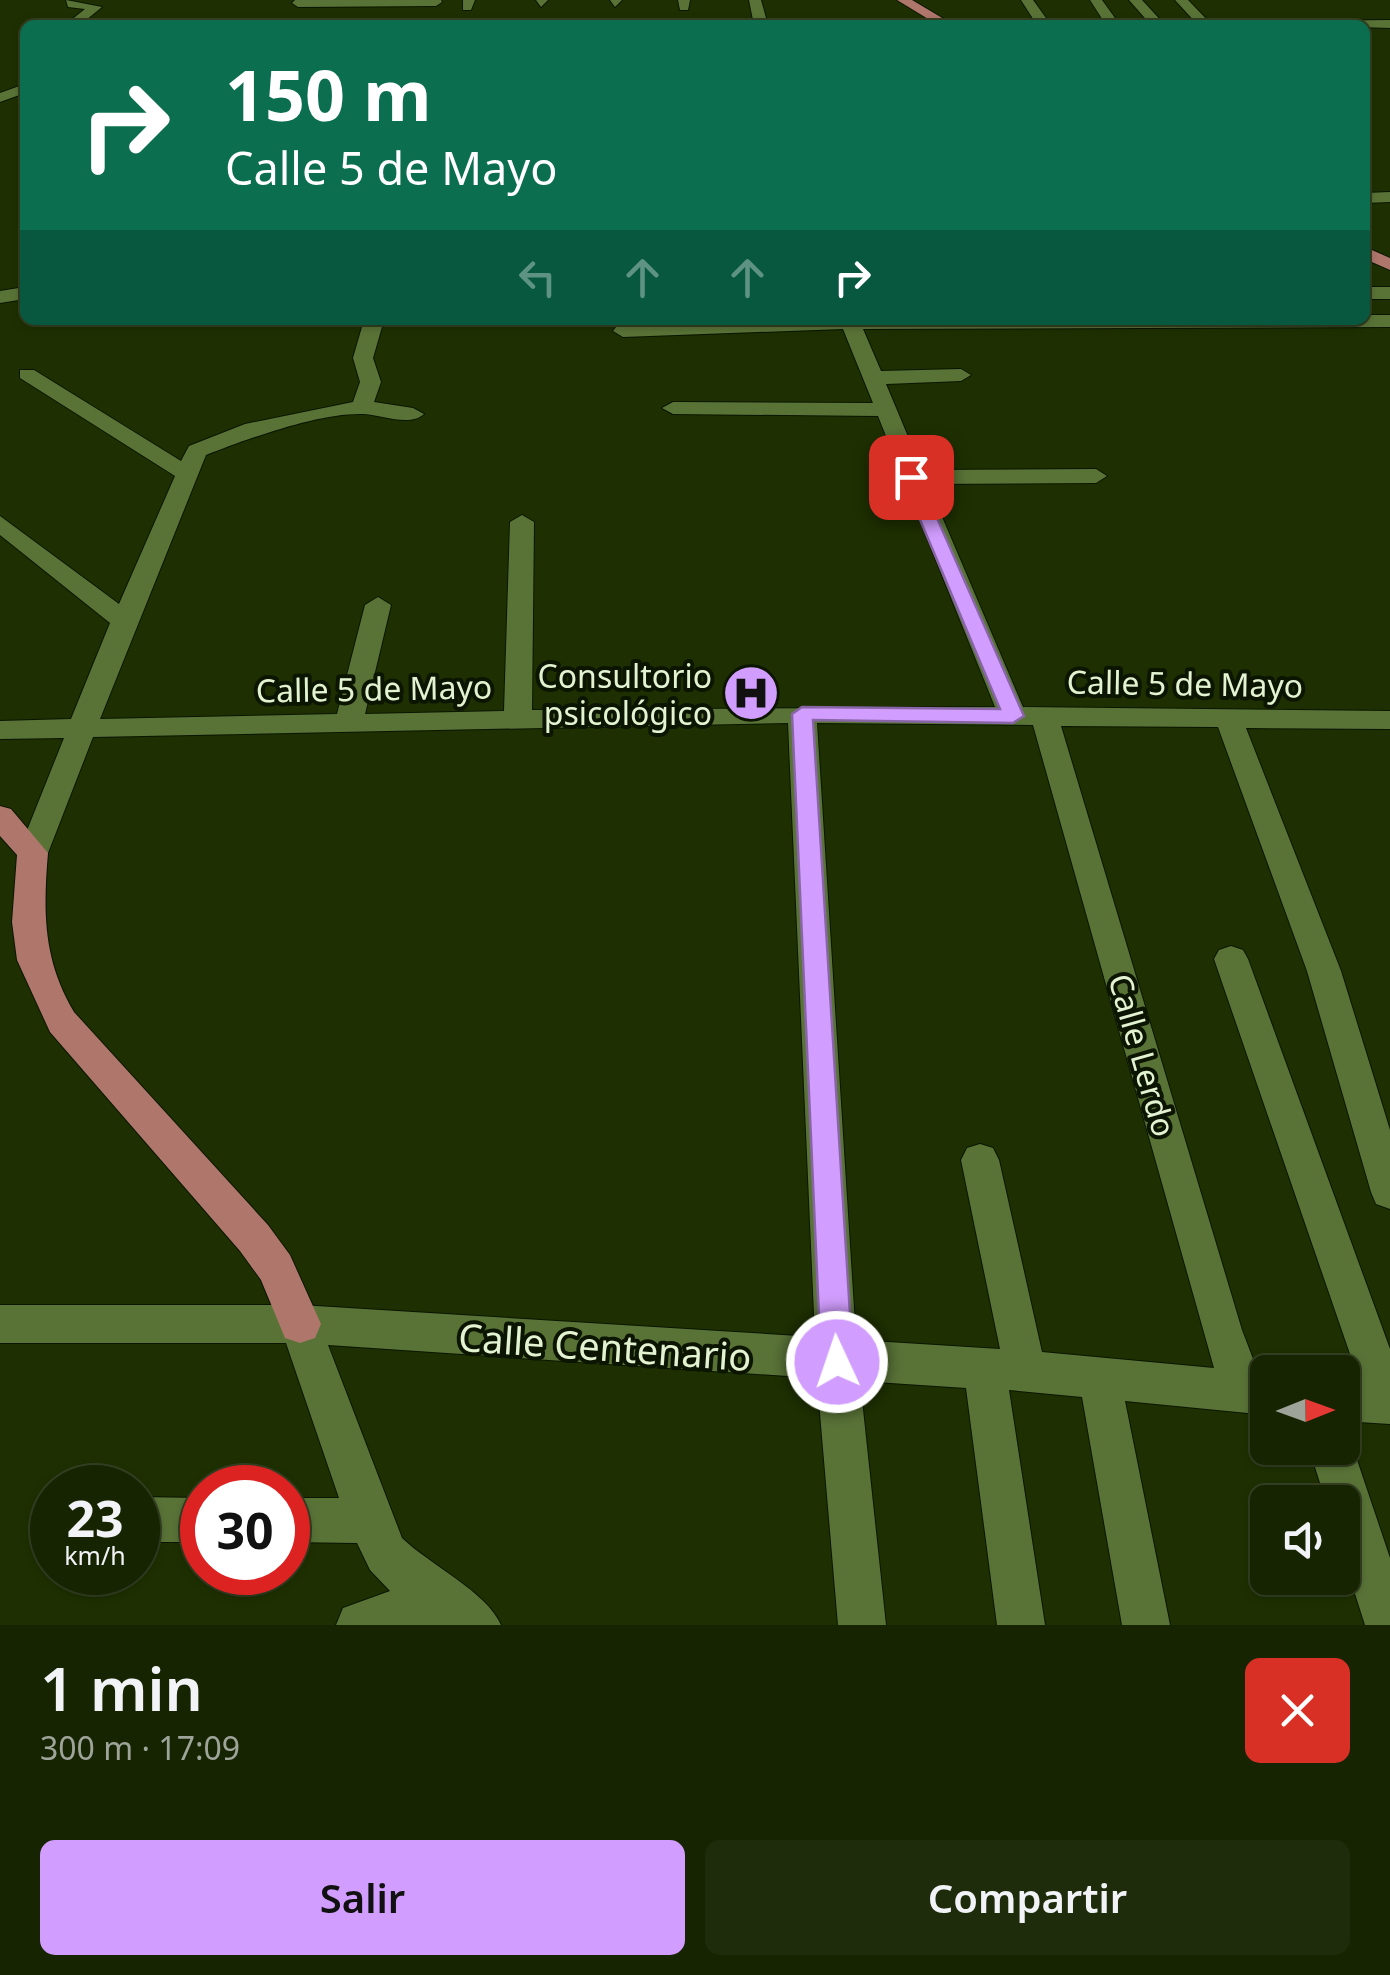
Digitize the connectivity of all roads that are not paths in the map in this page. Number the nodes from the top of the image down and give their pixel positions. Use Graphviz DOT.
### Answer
graph roads {
  1 [pos="72,0"];
  2 [pos="902,0"];
  3 [pos="1135,0"];
  4 [pos="1182,0"];
  5 [pos="298,3"];
  6 [pos="435,4"];
  7 [pos="79,20"];
  8 [pos="939,20"];
  9 [pos="1153,20"];
  10 [pos="1200,20"];
  11 [pos="373,325"];
  12 [pos="739,325"];
  13 [pos="850,325"];
  14 [pos="623,331"];
  15 [pos="28,374"];
  16 [pos="961,375"];
  17 [pos="871,378"];
  18 [pos="361,407"];
  19 [pos="673,408"];
  20 [pos="886,410"];
  21 [pos="413,414"];
  22 [pos="185,473"];
  23 [pos="1096,476"];
  24 [pos="911,477"];
  25 [pos="522,522"];
  26 [pos="0,523"];
  27 [pos="378,606"];
  28 [pos="124,620"];
  29 [pos="802,714"];
  30 [pos="1029,716"];
  31 [pos="1228,718"];
  32 [pos="518,720"];
  33 [pos="1390,720"];
  34 [pos="348,724"];
  35 [pos="0,730"];
  36 [pos="79,730"];
  37 [pos="0,816"];
  38 [pos="34,853"];
  39 [pos="1231,958"];
  40 [pos="980,1160"];
  41 [pos="1390,1192"];
  42 [pos="0,1324"];
  43 [pos="300,1324"];
  44 [pos="837,1362"];
  45 [pos="1005,1370"];
  46 [pos="1100,1379"];
  47 [pos="1250,1382"];
  48 [pos="1250,1392"];
  49 [pos="1360,1401"];
  50 [pos="1389,1403"];
  51 [pos="1337,1465"];
  52 [pos="310,1520"];
  53 [pos="370,1520"];
  54 [pos="438,1600"];
  55 [pos="360,1625"];
  56 [pos="478,1625"];
  57 [pos="862,1625"];
  58 [pos="1021,1625"];
  59 [pos="1146,1625"];
  60 [pos="1389,1625"];
  1 -- 7 [label="street"];
  2 -- 8 [label="main road"];
  3 -- 9 [label="street"];
  4 -- 10 [label="street"];
  5 -- 6 [label="street"];
  11 -- 18 [label="street"];
  12 -- 14 [label="street"];
  13 -- 17 [label="street, Calle Lerdo"];
  15 -- 22 [label="street"];
  16 -- 17 [label="street"];
  17 -- 20 [label="street, Calle Lerdo"];
  18 -- 21 [label="street"];
  18 -- 22 [label="street"];
  19 -- 20 [label="street"];
  20 -- 24 [label="street, Calle Lerdo"];
  22 -- 28 [label="street"];
  23 -- 24 [label="street"];
  24 -- 30 [label="street, Calle Lerdo"];
  25 -- 32 [label="street"];
  26 -- 28 [label="street"];
  27 -- 34 [label="street"];
  28 -- 36 [label="street"];
  29 -- 30 [label="street, Calle 5 de Mayo"];
  29 -- 32 [label="street, Calle 5 de Mayo"];
  29 -- 44 [label="street"];
  30 -- 31 [label="street, Calle 5 de Mayo"];
  30 -- 47 [label="street, Calle Lerdo"];
  31 -- 33 [label="street, Calle 5 de Mayo"];
  31 -- 41 [label="street"];
  32 -- 34 [label="street, Calle 5 de Mayo"];
  34 -- 36 [label="street, Calle 5 de Mayo"];
  35 -- 36 [label="street, Calle 5 de Mayo"];
  36 -- 38 [label="street"];
  37 -- 38 [label="main road"];
  38 -- 43 [label="main road"];
  39 -- 50 [label="street"];
  40 -- 45 [label="street"];
  42 -- 43 [label="street, Calle Centenario"];
  43 -- 44 [label="street, Calle Centenario"];
  43 -- 53 [label="street"];
  44 -- 45 [label="street, Calle Centenario"];
  44 -- 57 [label="street"];
  45 -- 46 [label="street, Calle Centenario"];
  45 -- 58 [label="street"];
  46 -- 48 [label="street, Calle Centenario"];
  46 -- 59 [label="street"];
  49 -- 50 [label="street"];
  51 -- 60 [label="street"];
  52 -- 53 [label="street"];
  53 -- 54 [label="street"];
  54 -- 55 [label="street"];
  54 -- 56 [label="street"];
}
